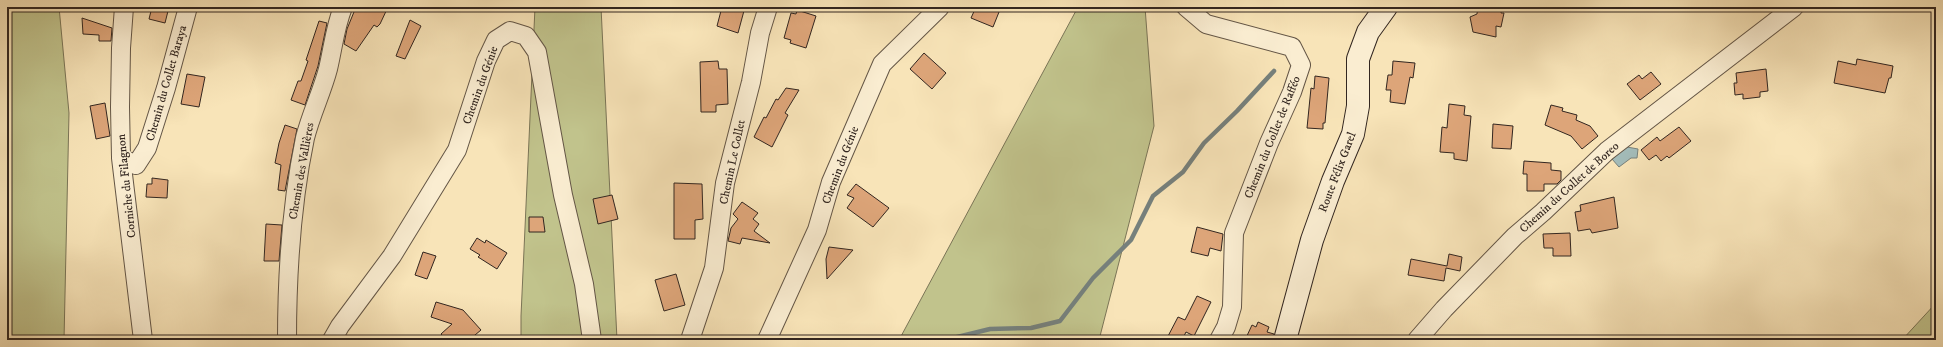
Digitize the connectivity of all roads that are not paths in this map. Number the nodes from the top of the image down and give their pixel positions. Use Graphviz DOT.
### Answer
graph roads {
  1 [pos="124,7"];
  2 [pos="188,7"];
  3 [pos="342,7"];
  4 [pos="768,7"];
  5 [pos="940,7"];
  6 [pos="1186,7"];
  7 [pos="1386,7"];
  8 [pos="1794,7"];
  9 [pos="121,158"];
  10 [pos="143,340"];
  11 [pos="287,340"];
  12 [pos="332,340"];
  13 [pos="592,340"];
  14 [pos="690,340"];
  15 [pos="767,340"];
  16 [pos="1219,340"];
  17 [pos="1285,340"];
  18 [pos="1417,340"];
  1 -- 9 [label="street, Corniche du Filagnon"];
  2 -- 9 [label="street, Chemin du Collet Baraya"];
  3 -- 11 [label="street, Chemin des Vallières"];
  4 -- 14 [label="street, Chemin Le Collet"];
  5 -- 15 [label="street, Chemin du Génie"];
  6 -- 16 [label="street, Chemin du Collet de Rafféo"];
  7 -- 17 [label="street, Route Félix Garel"];
  8 -- 18 [label="street, Chemin du Collet de Boreo"];
  9 -- 10 [label="street, Corniche du Filagnon"];
  12 -- 13 [label="street, Chemin du Génie"];
}
